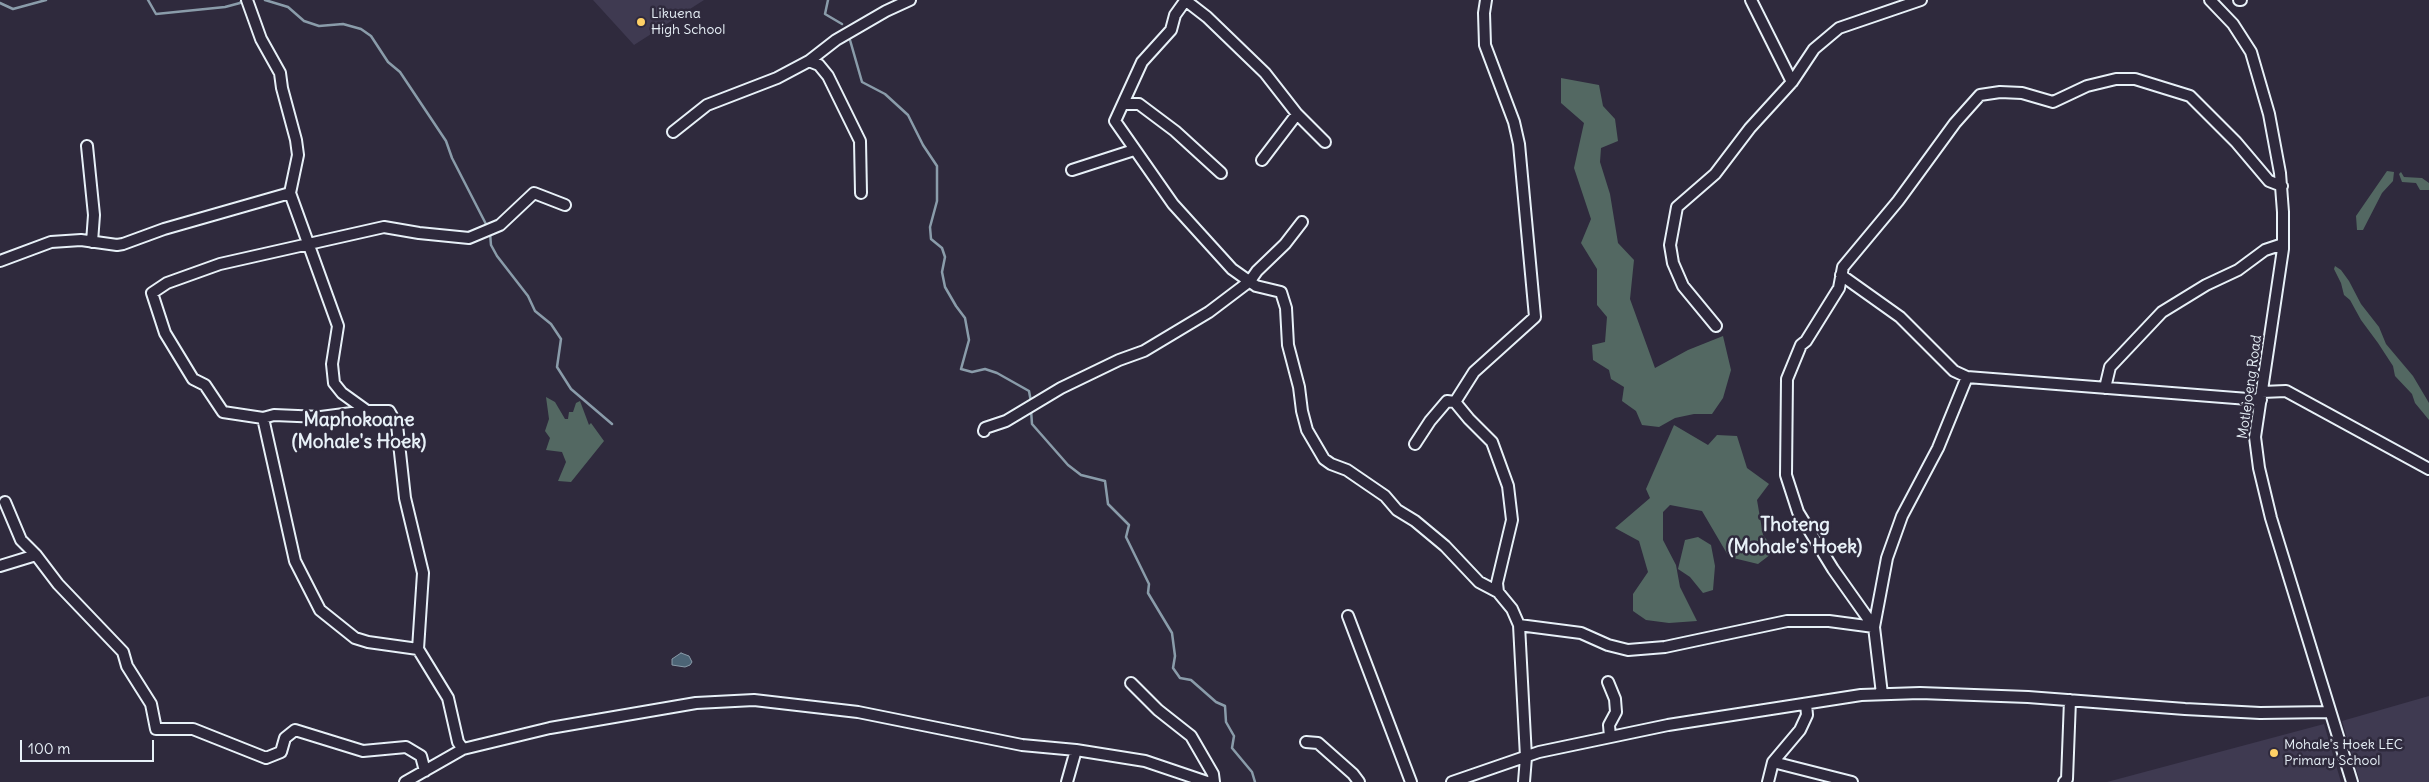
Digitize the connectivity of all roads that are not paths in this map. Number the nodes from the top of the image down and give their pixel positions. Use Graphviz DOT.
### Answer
graph roads {
  1 [pos="246,0"];
  2 [pos="910,0"];
  3 [pos="1185,0"];
  4 [pos="1486,0"];
  5 [pos="1751,0"];
  6 [pos="1921,0"];
  7 [pos="2210,0"];
  8 [pos="809,61"];
  9 [pos="1792,82"];
  10 [pos="1124,104"];
  11 [pos="1297,114"];
  12 [pos="673,132"];
  13 [pos="1325,142"];
  14 [pos="88,146"];
  15 [pos="1134,150"];
  16 [pos="1262,160"];
  17 [pos="1072,170"];
  18 [pos="1221,173"];
  19 [pos="2282,186"];
  20 [pos="290,193"];
  21 [pos="861,193"];
  22 [pos="565,205"];
  23 [pos="1302,222"];
  24 [pos="92,242"];
  25 [pos="308,242"];
  26 [pos="2283,244"];
  27 [pos="0,261"];
  28 [pos="1841,275"];
  29 [pos="1250,281"];
  30 [pos="1716,326"];
  31 [pos="1967,377"];
  32 [pos="2105,388"];
  33 [pos="2262,396"];
  34 [pos="1455,402"];
  35 [pos="367,411"];
  36 [pos="264,418"];
  37 [pos="984,432"];
  38 [pos="1415,444"];
  39 [pos="2429,470"];
  40 [pos="5,502"];
  41 [pos="36,555"];
  42 [pos="0,566"];
  43 [pos="1498,592"];
  44 [pos="1348,616"];
  45 [pos="1519,625"];
  46 [pos="1874,627"];
  47 [pos="418,649"];
  48 [pos="1608,682"];
  49 [pos="1130,683"];
  50 [pos="1882,694"];
  51 [pos="2070,700"];
  52 [pos="1806,704"];
  53 [pos="2330,712"];
  54 [pos="1610,737"];
  55 [pos="1306,742"];
  56 [pos="463,749"];
  57 [pos="1076,750"];
  58 [pos="1526,757"];
  59 [pos="1773,762"];
  60 [pos="425,770"];
  61 [pos="405,782"];
  62 [pos="1067,782"];
  63 [pos="1207,782"];
  64 [pos="1214,782"];
  65 [pos="1358,782"];
  66 [pos="1411,782"];
  67 [pos="1452,782"];
  68 [pos="1524,782"];
  69 [pos="1768,782"];
  70 [pos="1852,782"];
  71 [pos="2064,782"];
  72 [pos="2352,782"];
  1 -- 20 [label="street"];
  2 -- 8 [label="street"];
  3 -- 10 [label="street"];
  3 -- 11 [label="street"];
  4 -- 34 [label="street"];
  5 -- 9 [label="street"];
  6 -- 9 [label="street"];
  7 -- 19 [label="street, Motlejoeng Road"];
  8 -- 12 [label="street"];
  8 -- 21 [label="street"];
  9 -- 30 [label="street"];
  10 -- 15 [label="street"];
  10 -- 18 [label="street"];
  11 -- 13 [label="street"];
  11 -- 16 [label="street"];
  14 -- 24 [label="street"];
  15 -- 17 [label="street"];
  15 -- 29 [label="street"];
  19 -- 26 [label="street, Motlejoeng Road"];
  19 -- 28 [label="street"];
  20 -- 24 [label="street"];
  20 -- 25 [label="street"];
  22 -- 25 [label="street"];
  23 -- 29 [label="street"];
  24 -- 27 [label="street"];
  25 -- 35 [label="street"];
  25 -- 36 [label="street"];
  26 -- 32 [label="street"];
  26 -- 33 [label="street, Motlejoeng Road"];
  28 -- 31 [label="street"];
  28 -- 46 [label="street"];
  29 -- 37 [label="street"];
  29 -- 43 [label="street"];
  31 -- 32 [label="street"];
  31 -- 46 [label="street"];
  32 -- 33 [label="street"];
  33 -- 39 [label="street"];
  33 -- 53 [label="street, Motlejoeng Road"];
  34 -- 38 [label="street"];
  34 -- 43 [label="street"];
  35 -- 36 [label="street"];
  35 -- 47 [label="street"];
  36 -- 47 [label="street"];
  40 -- 41 [label="street"];
  41 -- 42 [label="street"];
  41 -- 60 [label="street"];
  43 -- 45 [label="street"];
  44 -- 66 [label="street"];
  45 -- 46 [label="street"];
  45 -- 58 [label="street"];
  46 -- 50 [label="street"];
  47 -- 56 [label="street"];
  48 -- 54 [label="street"];
  49 -- 64 [label="street"];
  50 -- 51 [label="street"];
  50 -- 52 [label="street"];
  51 -- 53 [label="street"];
  51 -- 71 [label="street"];
  52 -- 54 [label="street"];
  52 -- 59 [label="street"];
  53 -- 72 [label="street, Motlejoeng Road"];
  54 -- 58 [label="street"];
  55 -- 65 [label="street"];
  56 -- 57 [label="street"];
  56 -- 60 [label="street"];
  57 -- 62 [label="street"];
  57 -- 63 [label="street"];
  58 -- 67 [label="street"];
  58 -- 68 [label="street"];
  59 -- 69 [label="street"];
  59 -- 70 [label="street"];
  60 -- 61 [label="street"];
}
